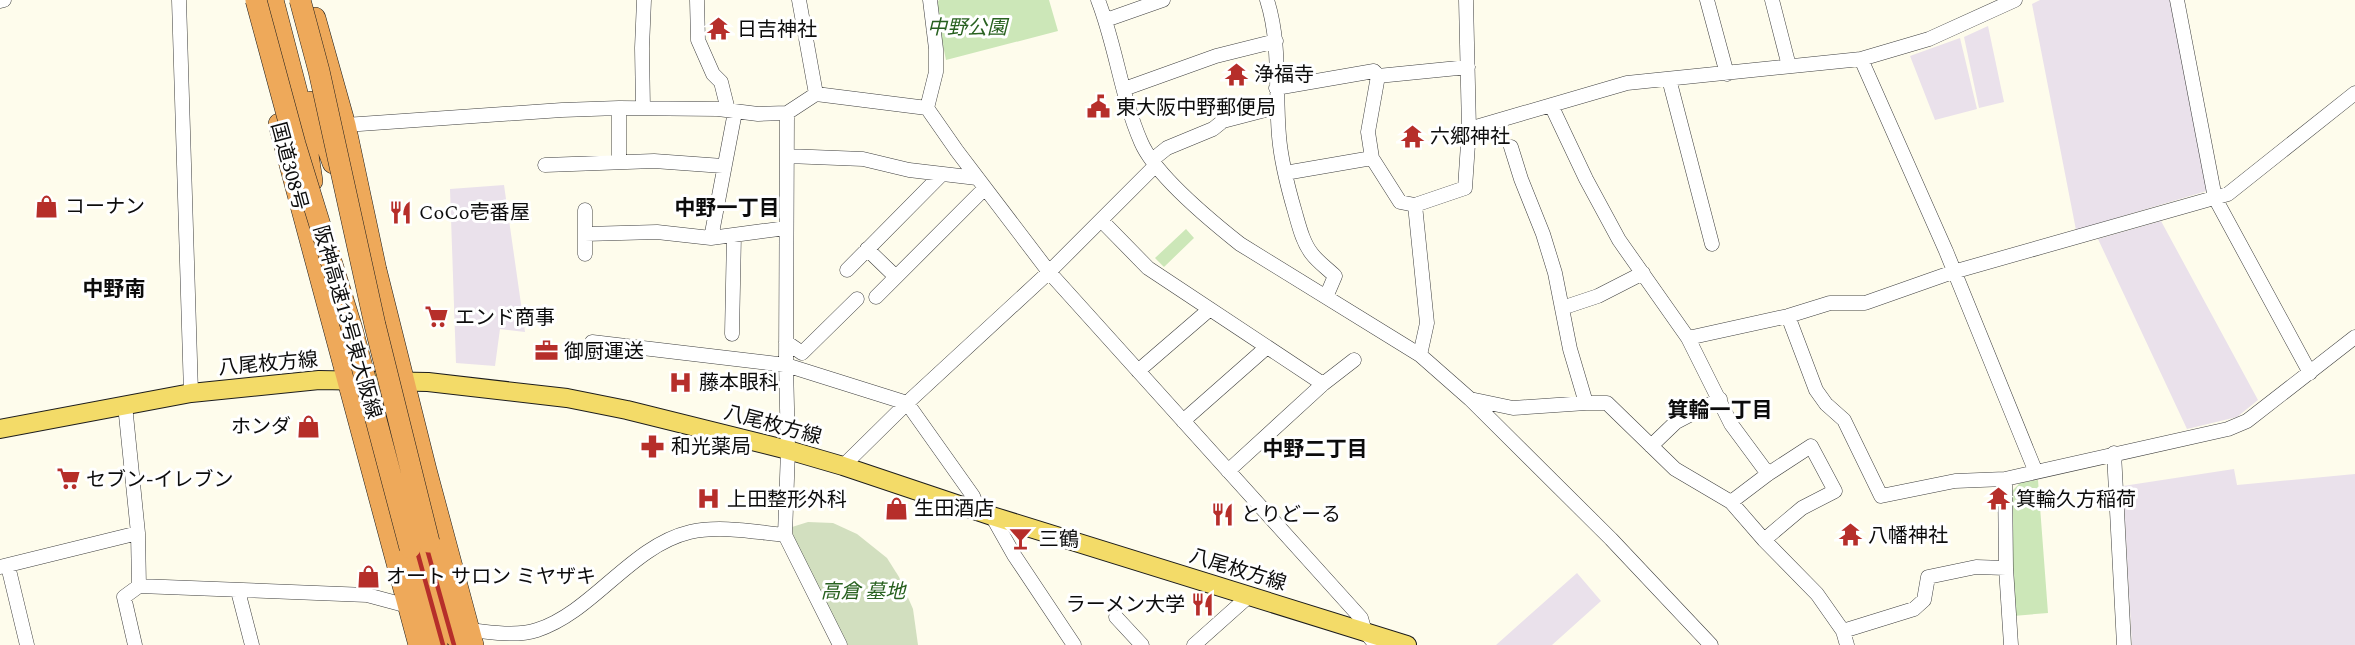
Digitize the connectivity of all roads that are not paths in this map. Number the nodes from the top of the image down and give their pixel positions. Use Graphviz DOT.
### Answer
graph roads {
  1 [pos="179,0"];
  2 [pos="246,0"];
  3 [pos="256,0"];
  4 [pos="273,0"];
  5 [pos="284,0"];
  6 [pos="300,0"];
  7 [pos="310,0"];
  8 [pos="644,0"];
  9 [pos="697,0"];
  10 [pos="799,0"];
  11 [pos="930,0"];
  12 [pos="1098,0"];
  13 [pos="1163,0"];
  14 [pos="1267,0"];
  15 [pos="1466,0"];
  16 [pos="1707,0"];
  17 [pos="1772,0"];
  18 [pos="2015,0"];
  19 [pos="2177,0"];
  20 [pos="1106,20"];
  21 [pos="1276,41"];
  22 [pos="1861,59"];
  23 [pos="1789,66"];
  24 [pos="1468,67"];
  25 [pos="1727,74"];
  26 [pos="1378,76"];
  27 [pos="1669,79"];
  28 [pos="1276,88"];
  29 [pos="1124,89"];
  30 [pos="2355,93"];
  31 [pos="816,94"];
  32 [pos="1551,105"];
  33 [pos="306,106"];
  34 [pos="619,108"];
  35 [pos="643,108"];
  36 [pos="927,108"];
  37 [pos="1277,108"];
  38 [pos="732,111"];
  39 [pos="786,113"];
  40 [pos="345,125"];
  41 [pos="1469,129"];
  42 [pos="1511,147"];
  43 [pos="787,156"];
  44 [pos="1372,158"];
  45 [pos="619,162"];
  46 [pos="1153,163"];
  47 [pos="545,165"];
  48 [pos="723,166"];
  49 [pos="1286,173"];
  50 [pos="942,174"];
  51 [pos="981,183"];
  52 [pos="2215,198"];
  53 [pos="1415,205"];
  54 [pos="585,210"];
  55 [pos="1101,220"];
  56 [pos="786,228"];
  57 [pos="585,234"];
  58 [pos="734,235"];
  59 [pos="711,238"];
  60 [pos="1712,244"];
  61 [pos="867,249"];
  62 [pos="585,254"];
  63 [pos="376,270"];
  64 [pos="847,270"];
  65 [pos="1049,272"];
  66 [pos="1953,272"];
  67 [pos="1643,273"];
  68 [pos="896,277"];
  69 [pos="876,297"];
  70 [pos="1326,297"];
  71 [pos="857,299"];
  72 [pos="1562,308"];
  73 [pos="328,309"];
  74 [pos="1210,309"];
  75 [pos="1788,316"];
  76 [pos="732,334"];
  77 [pos="2355,337"];
  78 [pos="1688,338"];
  79 [pos="592,342"];
  80 [pos="786,342"];
  81 [pos="1266,347"];
  82 [pos="1420,355"];
  83 [pos="1354,360"];
  84 [pos="786,365"];
  85 [pos="1138,371"];
  86 [pos="2310,373"];
  87 [pos="348,380"];
  88 [pos="405,380"];
  89 [pos="1323,384"];
  90 [pos="191,393"];
  91 [pos="1470,399"];
  92 [pos="1720,399"];
  93 [pos="1586,402"];
  94 [pos="907,403"];
  95 [pos="125,405"];
  96 [pos="1183,421"];
  97 [pos="0,429"];
  98 [pos="1651,446"];
  99 [pos="788,450"];
  100 [pos="2114,453"];
  101 [pos="843,466"];
  102 [pos="2035,470"];
  103 [pos="1228,471"];
  104 [pos="1768,474"];
  105 [pos="2005,479"];
  106 [pos="1731,502"];
  107 [pos="986,513"];
  108 [pos="138,533"];
  109 [pos="785,535"];
  110 [pos="1764,540"];
  111 [pos="4,566"];
  112 [pos="2006,568"];
  113 [pos="140,586"];
  114 [pos="238,591"];
  115 [pos="1249,596"];
  116 [pos="408,606"];
  117 [pos="1116,617"];
  118 [pos="1845,638"];
  119 [pos="1370,639"];
  120 [pos="467,640"];
  121 [pos="27,645"];
  122 [pos="135,645"];
  123 [pos="252,645"];
  124 [pos="419,645"];
  125 [pos="437,645"];
  126 [pos="840,645"];
  127 [pos="1074,645"];
  128 [pos="1142,645"];
  129 [pos="1194,645"];
  130 [pos="1407,645"];
  131 [pos="1711,645"];
  132 [pos="2011,645"];
  133 [pos="2124,645"];
  1 -- 90 [label="street"];
  2 -- 73 [label="highway, 国道308号"];
  3 -- 125 [label="highway, 阪神高速13号東大阪線, bridge"];
  4 -- 33 [label="highway"];
  5 -- 33 [label="highway"];
  6 -- 120 [label="highway, 阪神高速13号東大阪線, bridge"];
  7 -- 40 [label="highway"];
  8 -- 35 [label="street"];
  9 -- 38 [label="street"];
  10 -- 31 [label="street"];
  11 -- 36 [label="street"];
  12 -- 20 [label="street"];
  13 -- 20 [label="street"];
  14 -- 21 [label="street"];
  15 -- 24 [label="street"];
  16 -- 25 [label="street"];
  17 -- 23 [label="street"];
  18 -- 22 [label="street"];
  19 -- 52 [label="street"];
  20 -- 29 [label="street"];
  21 -- 28 [label="street"];
  21 -- 29 [label="street"];
  22 -- 23 [label="street"];
  22 -- 66 [label="street"];
  23 -- 25 [label="street"];
  24 -- 26 [label="street"];
  24 -- 41 [label="street"];
  25 -- 27 [label="street"];
  26 -- 28 [label="street"];
  26 -- 44 [label="street"];
  27 -- 32 [label="street"];
  27 -- 60 [label="street"];
  28 -- 37 [label="street"];
  29 -- 46 [label="street"];
  30 -- 52 [label="street"];
  31 -- 36 [label="street"];
  31 -- 39 [label="street"];
  32 -- 41 [label="street"];
  32 -- 67 [label="street"];
  33 -- 63 [label="highway"];
  33 -- 73 [label="highway"];
  34 -- 35 [label="street"];
  34 -- 40 [label="street"];
  34 -- 45 [label="street"];
  35 -- 38 [label="street"];
  36 -- 51 [label="street"];
  37 -- 46 [label="street"];
  37 -- 49 [label="street"];
  38 -- 39 [label="street"];
  38 -- 48 [label="street"];
  39 -- 43 [label="street"];
  40 -- 63 [label="highway"];
  41 -- 53 [label="street"];
  42 -- 72 [label="street"];
  43 -- 50 [label="street"];
  43 -- 56 [label="street"];
  44 -- 49 [label="street"];
  44 -- 53 [label="street"];
  45 -- 47 [label="street"];
  45 -- 48 [label="street"];
  46 -- 55 [label="street"];
  46 -- 70 [label="street"];
  48 -- 59 [label="street"];
  49 -- 70 [label="street"];
  50 -- 51 [label="street"];
  50 -- 61 [label="street"];
  51 -- 65 [label="street"];
  51 -- 68 [label="street"];
  52 -- 66 [label="street"];
  52 -- 86 [label="street"];
  53 -- 82 [label="street"];
  54 -- 57 [label="street"];
  55 -- 65 [label="street"];
  55 -- 74 [label="street"];
  56 -- 58 [label="street"];
  56 -- 80 [label="street"];
  57 -- 59 [label="street"];
  57 -- 62 [label="street"];
  58 -- 59 [label="street"];
  58 -- 76 [label="street"];
  61 -- 64 [label="street"];
  61 -- 68 [label="street"];
  63 -- 88 [label="highway"];
  65 -- 85 [label="street"];
  65 -- 94 [label="street"];
  66 -- 75 [label="street"];
  66 -- 102 [label="street"];
  67 -- 72 [label="street"];
  67 -- 78 [label="street"];
  68 -- 69 [label="street"];
  70 -- 82 [label="street"];
  71 -- 80 [label="street"];
  72 -- 93 [label="street"];
  73 -- 87 [label="highway, 国道308号"];
  74 -- 81 [label="street"];
  74 -- 85 [label="street"];
  75 -- 78 [label="street"];
  75 -- 105 [label="street"];
  77 -- 86 [label="street"];
  78 -- 92 [label="street"];
  79 -- 84 [label="street"];
  80 -- 84 [label="street"];
  81 -- 89 [label="street"];
  81 -- 96 [label="street"];
  82 -- 91 [label="street"];
  83 -- 89 [label="street"];
  84 -- 94 [label="street"];
  84 -- 99 [label="street"];
  85 -- 96 [label="street"];
  86 -- 100 [label="street"];
  87 -- 88 [label="main road, 八尾枚方線"];
  87 -- 90 [label="main road, 八尾枚方線"];
  87 -- 116 [label="highway, 国道308号"];
  88 -- 99 [label="main road, 八尾枚方線"];
  88 -- 120 [label="highway"];
  89 -- 103 [label="street"];
  90 -- 95 [label="main road, 八尾枚方線"];
  91 -- 93 [label="street"];
  91 -- 131 [label="street"];
  92 -- 98 [label="street"];
  92 -- 104 [label="street"];
  93 -- 98 [label="street"];
  94 -- 101 [label="street"];
  94 -- 107 [label="street"];
  95 -- 97 [label="main road, 八尾枚方線"];
  95 -- 108 [label="street"];
  96 -- 103 [label="street"];
  98 -- 106 [label="street"];
  99 -- 101 [label="main road, 八尾枚方線"];
  99 -- 109 [label="street"];
  100 -- 102 [label="street"];
  100 -- 133 [label="street"];
  101 -- 107 [label="main road, 八尾枚方線"];
  102 -- 105 [label="street"];
  103 -- 119 [label="street"];
  104 -- 106 [label="street"];
  104 -- 110 [label="street"];
  105 -- 112 [label="street"];
  106 -- 110 [label="street"];
  107 -- 115 [label="main road, 八尾枚方線"];
  107 -- 127 [label="street"];
  108 -- 111 [label="street"];
  108 -- 113 [label="street"];
  109 -- 120 [label="street"];
  109 -- 126 [label="street"];
  110 -- 118 [label="street"];
  111 -- 121 [label="street"];
  112 -- 118 [label="street"];
  112 -- 132 [label="street"];
  113 -- 114 [label="street"];
  113 -- 122 [label="street"];
  114 -- 116 [label="street"];
  114 -- 123 [label="street"];
  115 -- 119 [label="main road, 八尾枚方線"];
  115 -- 129 [label="street"];
  116 -- 124 [label="highway, 国道308号"];
  117 -- 128 [label="street"];
  119 -- 130 [label="main road, 八尾枚方線"];
}
